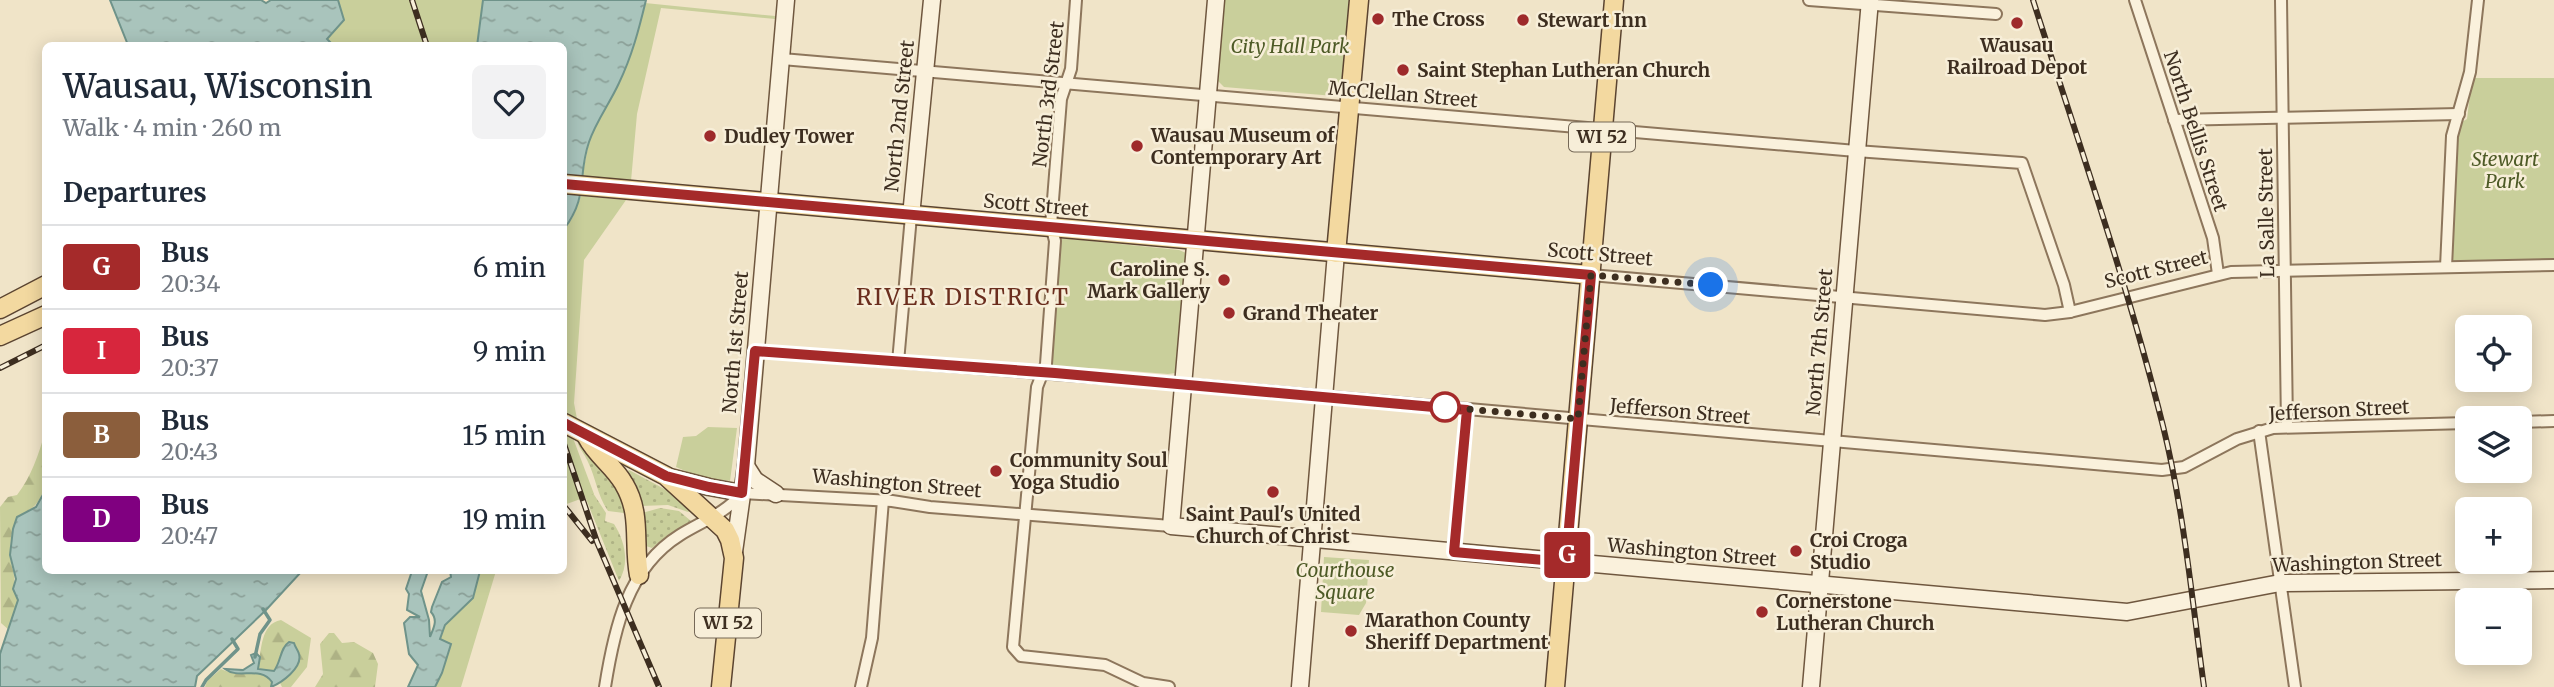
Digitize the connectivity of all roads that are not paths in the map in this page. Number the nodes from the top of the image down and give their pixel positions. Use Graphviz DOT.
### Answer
graph roads {
  1 [pos="786,0"];
  2 [pos="932,0"];
  3 [pos="1076,0"];
  4 [pos="1216,0"];
  5 [pos="1359,0"];
  6 [pos="1614,0"];
  7 [pos="1809,0"];
  8 [pos="2135,0"];
  9 [pos="2281,0"];
  10 [pos="2478,0"];
  11 [pos="1869,2"];
  12 [pos="1996,14"];
  13 [pos="782,59"];
  14 [pos="924,71"];
  15 [pos="1067,83"];
  16 [pos="1209,95"];
  17 [pos="1349,107"];
  18 [pos="2459,114"];
  19 [pos="2282,118"];
  20 [pos="2174,120"];
  21 [pos="1603,129"];
  22 [pos="1856,151"];
  23 [pos="567,184"];
  24 [pos="768,203"];
  25 [pos="911,216"];
  26 [pos="1052,228"];
  27 [pos="1195,240"];
  28 [pos="1336,253"];
  29 [pos="2554,265"];
  30 [pos="2446,267"];
  31 [pos="2285,271"];
  32 [pos="2218,274"];
  33 [pos="1591,275"];
  34 [pos="42,287"];
  35 [pos="1844,297"];
  36 [pos="3,305"];
  37 [pos="2070,312"];
  38 [pos="42,317"];
  39 [pos="0,336"];
  40 [pos="755,351"];
  41 [pos="898,362"];
  42 [pos="1043,373"];
  43 [pos="1183,384"];
  44 [pos="1325,397"];
  45 [pos="1578,419"];
  46 [pos="2554,421"];
  47 [pos="2532,422"];
  48 [pos="2455,423"];
  49 [pos="567,424"];
  50 [pos="2287,426"];
  51 [pos="2259,431"];
  52 [pos="586,434"];
  53 [pos="1832,443"];
  54 [pos="746,466"];
  55 [pos="666,476"];
  56 [pos="742,493"];
  57 [pos="776,494"];
  58 [pos="883,500"];
  59 [pos="1026,516"];
  60 [pos="713,517"];
  61 [pos="1171,526"];
  62 [pos="1312,540"];
  63 [pos="734,558"];
  64 [pos="1566,562"];
  65 [pos="639,575"];
  66 [pos="2554,580"];
  67 [pos="2280,583"];
  68 [pos="1820,584"];
  69 [pos="605,687"];
  70 [pos="721,687"];
  71 [pos="861,687"];
  72 [pos="1169,687"];
  73 [pos="1300,687"];
  74 [pos="1555,687"];
  75 [pos="1811,687"];
  76 [pos="2295,687"];
  1 -- 13 [label="street, North 1st Street"];
  2 -- 14 [label="street, North 2nd Street"];
  3 -- 15 [label="street, North 3rd Street"];
  4 -- 16 [label="street"];
  5 -- 17 [label="main road"];
  6 -- 21 [label="main road, WI 52"];
  7 -- 11 [label="street"];
  8 -- 20 [label="street, North Bellis Street"];
  9 -- 19 [label="street, La Salle Street"];
  10 -- 18 [label="street"];
  11 -- 12 [label="street"];
  11 -- 22 [label="street, North 7th Street"];
  13 -- 14 [label="street, McClellan Street"];
  13 -- 24 [label="street, North 1st Street"];
  14 -- 15 [label="street, McClellan Street"];
  14 -- 25 [label="street, North 2nd Street"];
  15 -- 16 [label="street, McClellan Street"];
  15 -- 26 [label="street, North 3rd Street"];
  16 -- 17 [label="street, McClellan Street"];
  16 -- 27 [label="street"];
  17 -- 21 [label="street, McClellan Street"];
  17 -- 28 [label="main road"];
  18 -- 19 [label="street"];
  18 -- 30 [label="street"];
  19 -- 20 [label="street"];
  19 -- 31 [label="street, La Salle Street"];
  20 -- 32 [label="street, North Bellis Street"];
  21 -- 22 [label="street, McClellan Street"];
  21 -- 33 [label="main road, WI 52"];
  22 -- 35 [label="street, North 7th Street"];
  22 -- 37 [label="street, McClellan Street"];
  23 -- 24 [label="main road, Scott Street"];
  24 -- 25 [label="main road, Scott Street"];
  24 -- 40 [label="street, North 1st Street"];
  25 -- 26 [label="main road, Scott Street"];
  25 -- 41 [label="street, North 2nd Street"];
  26 -- 27 [label="main road, Scott Street"];
  26 -- 42 [label="street, North 3rd Street"];
  27 -- 28 [label="main road, Scott Street"];
  27 -- 43 [label="street"];
  28 -- 33 [label="main road, Scott Street"];
  28 -- 44 [label="street"];
  29 -- 30 [label="street, Scott Street"];
  30 -- 31 [label="street, Scott Street"];
  31 -- 32 [label="street, Scott Street"];
  31 -- 50 [label="street, La Salle Street"];
  32 -- 37 [label="street, Scott Street"];
  33 -- 35 [label="street, Scott Street"];
  33 -- 45 [label="main road, WI 52"];
  34 -- 36 [label="main road"];
  35 -- 37 [label="street, Scott Street"];
  35 -- 53 [label="street, North 7th Street"];
  38 -- 39 [label="main road"];
  40 -- 41 [label="street, Jefferson Street"];
  40 -- 54 [label="street, North 1st Street"];
  41 -- 42 [label="street, Jefferson Street"];
  42 -- 43 [label="street, Jefferson Street"];
  42 -- 59 [label="street, North 3rd Street"];
  43 -- 44 [label="street, Jefferson Street"];
  43 -- 61 [label="street"];
  44 -- 45 [label="street, Jefferson Street"];
  44 -- 62 [label="street"];
  45 -- 53 [label="street, Jefferson Street"];
  45 -- 64 [label="main road, WI 52"];
  46 -- 47 [label="street"];
  48 -- 50 [label="street, Jefferson Street"];
  49 -- 52 [label="main road, WI 52"];
  50 -- 51 [label="street, Jefferson Street"];
  51 -- 53 [label="street, Jefferson Street"];
  51 -- 67 [label="street"];
  52 -- 55 [label="main road, WI 52"];
  52 -- 65 [label="main road"];
  53 -- 68 [label="street, North 7th Street"];
  54 -- 56 [label="street, North 1st Street"];
  54 -- 57 [label="street"];
  55 -- 56 [label="street"];
  55 -- 60 [label="main road, WI 52"];
  56 -- 57 [label="street, Washington Street"];
  56 -- 60 [label="street"];
  56 -- 63 [label="street, North 1st Street"];
  57 -- 58 [label="street, Washington Street"];
  58 -- 59 [label="street, Washington Street"];
  58 -- 71 [label="street"];
  59 -- 61 [label="street, Washington Street"];
  59 -- 72 [label="street, North 3rd Street"];
  60 -- 63 [label="main road, WI 52"];
  60 -- 65 [label="street"];
  61 -- 62 [label="street, Washington Street"];
  62 -- 64 [label="street, Washington Street"];
  62 -- 73 [label="street"];
  63 -- 70 [label="main road, North 1st Street / WI 52"];
  64 -- 68 [label="street, Washington Street"];
  64 -- 74 [label="main road, WI 52"];
  65 -- 69 [label="street"];
  66 -- 67 [label="street, Washington Street"];
  67 -- 68 [label="street, Washington Street"];
  67 -- 76 [label="street"];
  68 -- 75 [label="street, North 7th Street"];
}
